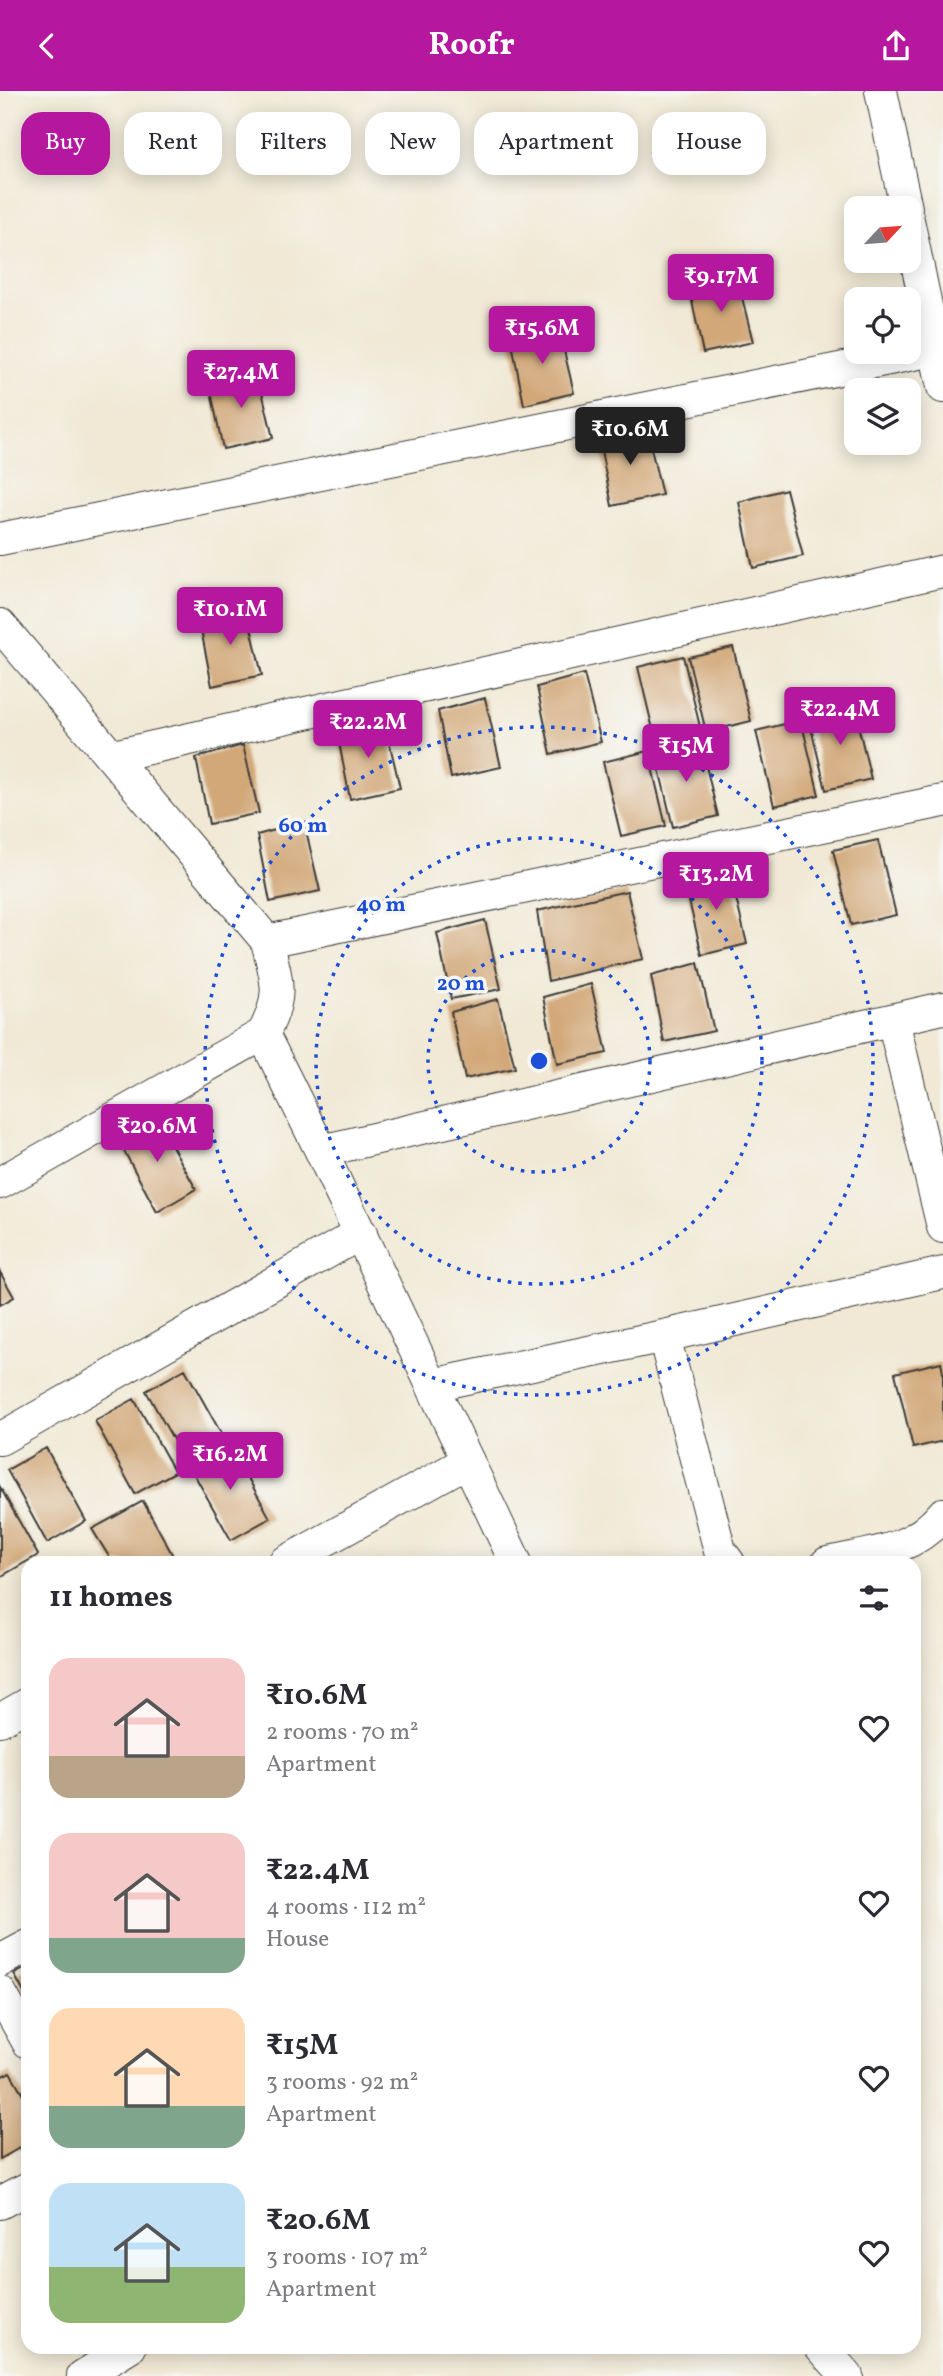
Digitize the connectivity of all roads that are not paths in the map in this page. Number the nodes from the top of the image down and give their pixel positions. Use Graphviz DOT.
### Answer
graph roads {
  1 [pos="881,91"];
  2 [pos="903,196"];
  3 [pos="921,273"];
  4 [pos="939,349"];
  5 [pos="943,387"];
  6 [pos="0,538"];
  7 [pos="943,571"];
  8 [pos="0,625"];
  9 [pos="113,756"];
  10 [pos="943,801"];
  11 [pos="267,941"];
  12 [pos="943,1008"];
  13 [pos="893,1020"];
  14 [pos="263,1034"];
  15 [pos="321,1151"];
  16 [pos="0,1183"];
  17 [pos="943,1227"];
  18 [pos="361,1233"];
  19 [pos="943,1273"];
  20 [pos="664,1336"];
  21 [pos="433,1384"];
  22 [pos="0,1439"];
  23 [pos="468,1461"];
  24 [pos="943,1514"];
  25 [pos="298,1556"];
  26 [pos="513,1556"];
  27 [pos="724,1556"];
  28 [pos="860,1556"];
  29 [pos="21,1708"];
  30 [pos="0,1720"];
  31 [pos="21,1950"];
  32 [pos="0,1961"];
  33 [pos="0,1993"];
  34 [pos="21,2030"];
  35 [pos="21,2192"];
  36 [pos="0,2203"];
  37 [pos="119,2354"];
  38 [pos="827,2354"];
  39 [pos="83,2376"];
  40 [pos="847,2376"];
  1 -- 2 [label="street"];
  3 -- 4 [label="street"];
  4 -- 5 [label="street"];
  4 -- 6 [label="street"];
  7 -- 9 [label="street"];
  8 -- 9 [label="street"];
  9 -- 11 [label="street"];
  10 -- 11 [label="street"];
  11 -- 14 [label="street"];
  12 -- 13 [label="street"];
  13 -- 15 [label="street"];
  13 -- 17 [label="street"];
  14 -- 15 [label="street"];
  14 -- 16 [label="street"];
  15 -- 18 [label="street"];
  18 -- 21 [label="street"];
  18 -- 22 [label="street"];
  19 -- 20 [label="street"];
  20 -- 21 [label="street"];
  20 -- 27 [label="street"];
  21 -- 23 [label="street"];
  23 -- 25 [label="street"];
  23 -- 26 [label="street"];
  24 -- 28 [label="street"];
  29 -- 30 [label="street"];
  31 -- 32 [label="street"];
  33 -- 34 [label="street"];
  35 -- 36 [label="street"];
  37 -- 39 [label="street"];
  38 -- 40 [label="street"];
}
